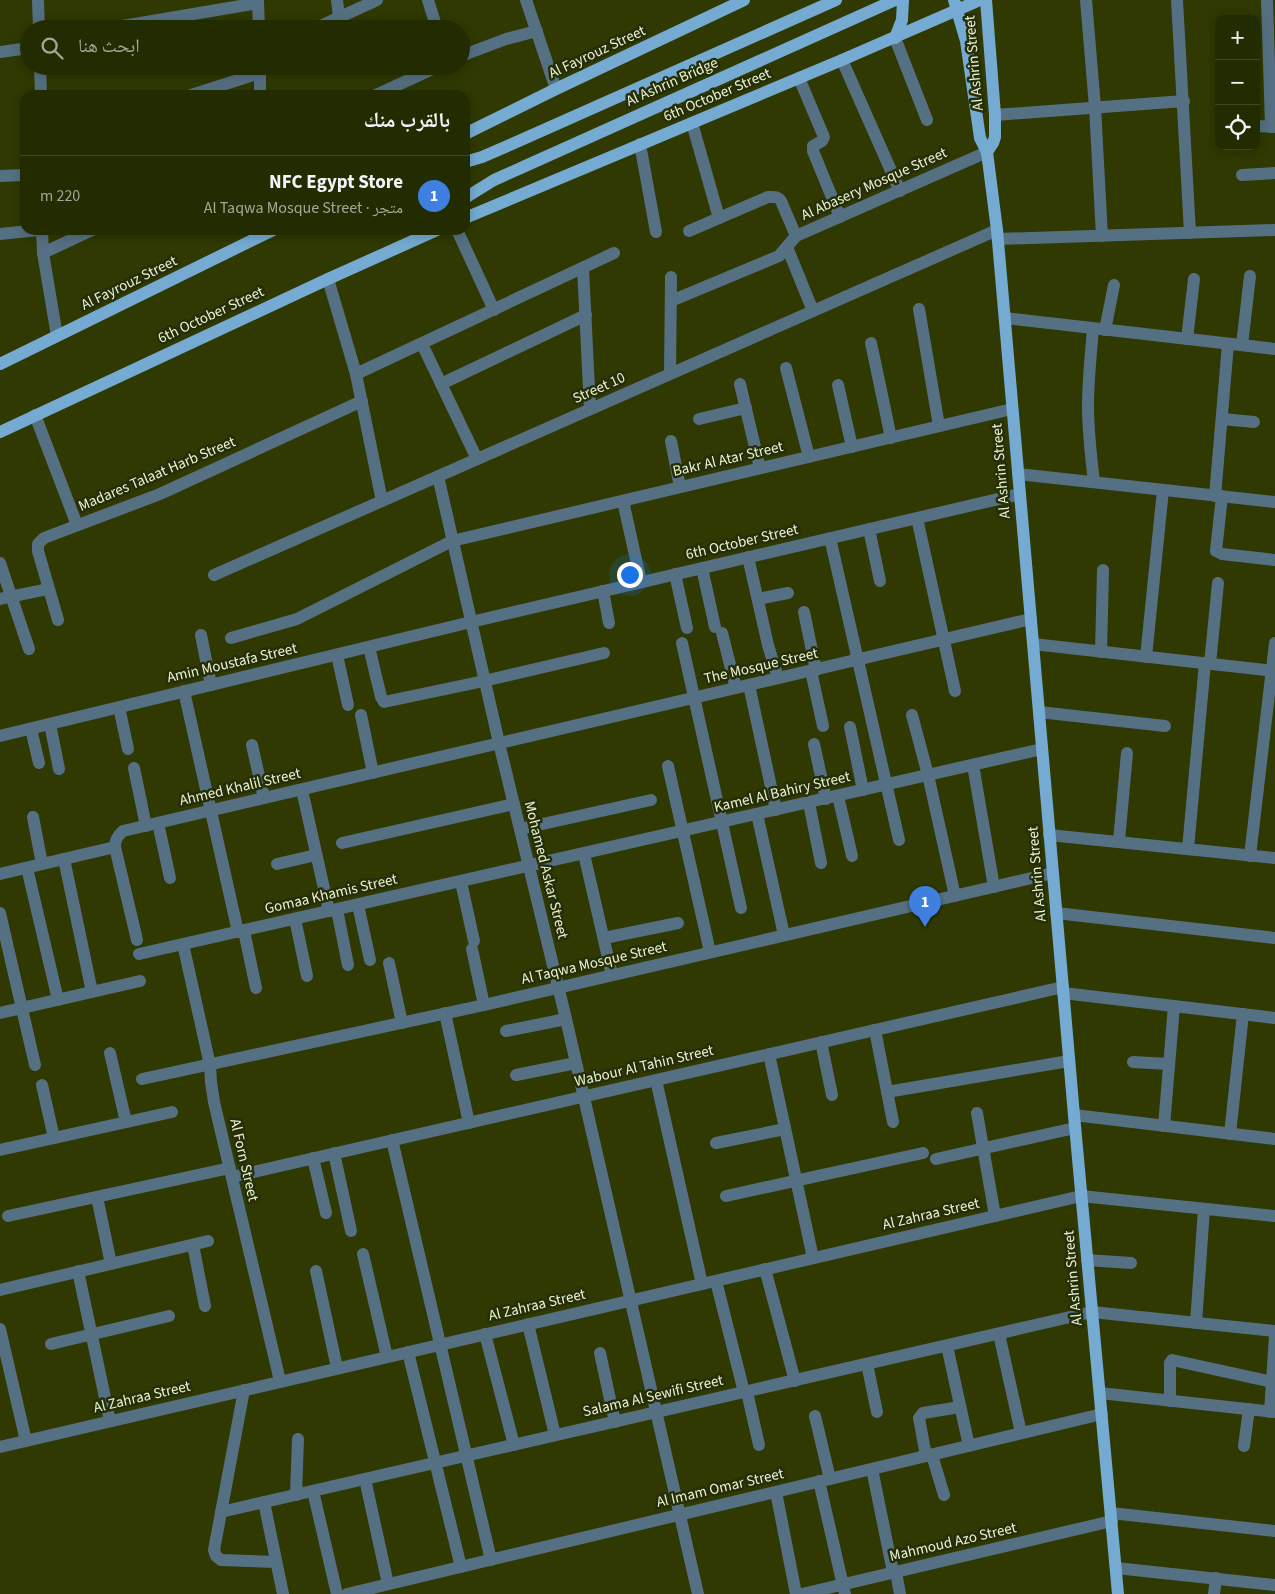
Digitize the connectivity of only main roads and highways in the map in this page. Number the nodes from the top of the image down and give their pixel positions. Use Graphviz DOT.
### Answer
graph roads {
  1 [pos="744,0"];
  2 [pos="836,0"];
  3 [pos="895,0"];
  4 [pos="904,0"];
  5 [pos="980,0"];
  6 [pos="986,0"];
  7 [pos="956,5"];
  8 [pos="895,38"];
  9 [pos="470,132"];
  10 [pos="987,152"];
  11 [pos="470,161"];
  12 [pos="470,195"];
  13 [pos="470,216"];
  14 [pos="263,235"];
  15 [pos="421,235"];
  16 [pos="0,364"];
  17 [pos="0,432"];
  18 [pos="1118,1594"];
  1 -- 9 [label="main road, Al Fayrouz Street"];
  2 -- 11 [label="main road, Al Ashrin Bridge"];
  3 -- 12 [label="main road, Al Ashrin Bridge"];
  4 -- 8 [label="main road"];
  5 -- 7 [label="main road, 6th October Street"];
  6 -- 10 [label="main road, Al Ashrin Street"];
  7 -- 8 [label="main road, 6th October Street"];
  7 -- 10 [label="main road, Al Ashrin Street"];
  8 -- 13 [label="main road, 6th October Street"];
  10 -- 18 [label="main road, Al Ashrin Street"];
  14 -- 16 [label="main road, Al Fayrouz Street"];
  15 -- 17 [label="main road, 6th October Street"];
}
